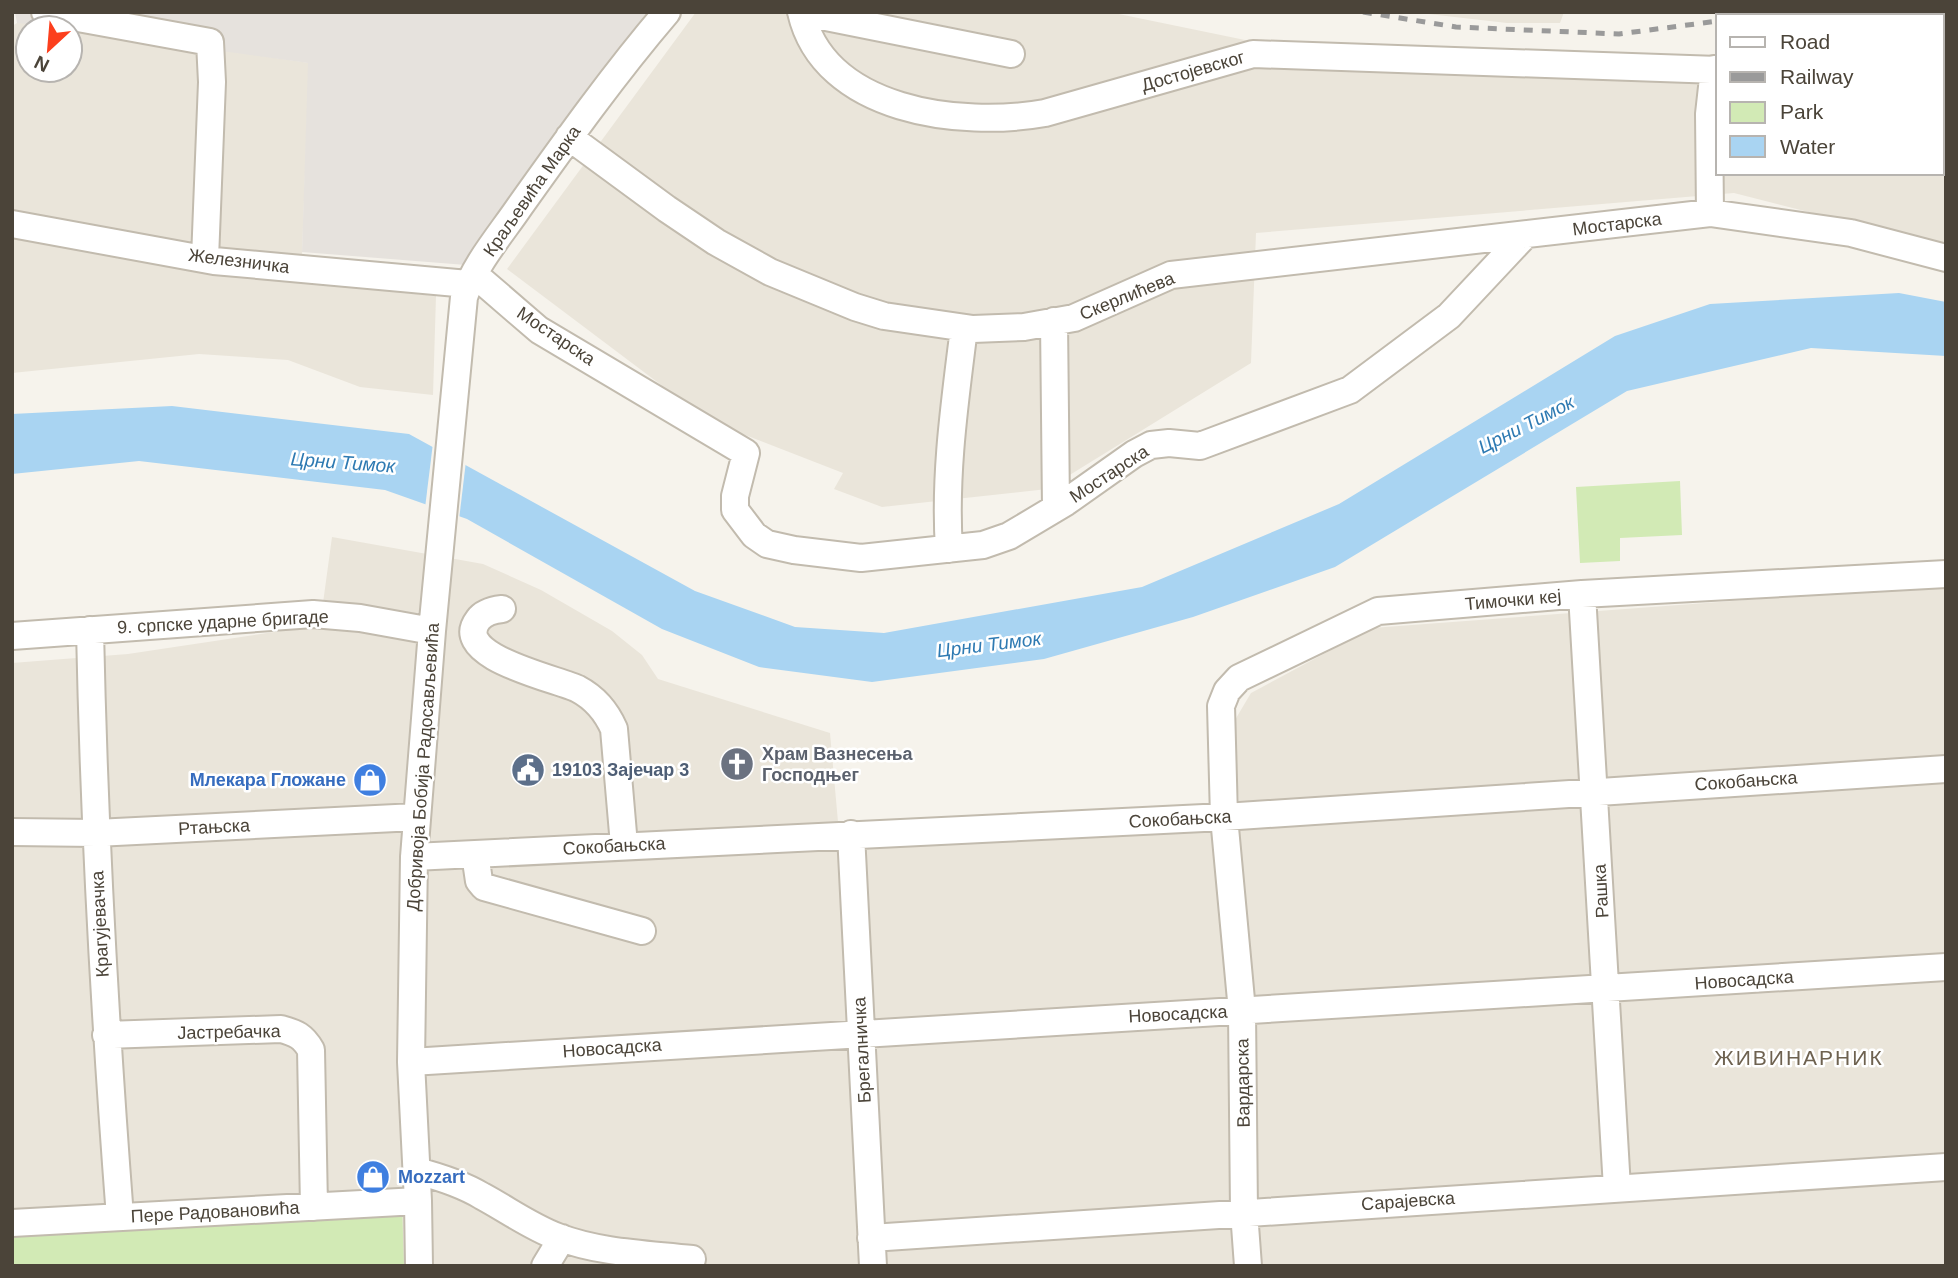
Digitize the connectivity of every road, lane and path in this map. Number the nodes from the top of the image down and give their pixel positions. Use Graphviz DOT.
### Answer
graph roads {
  1 [pos="45,12"];
  2 [pos="667,12"];
  3 [pos="801,12"];
  4 [pos="1011,54"];
  5 [pos="1716,70"];
  6 [pos="569,137"];
  7 [pos="1710,213"];
  8 [pos="12,224"];
  9 [pos="1525,235"];
  10 [pos="1946,258"];
  11 [pos="205,259"];
  12 [pos="471,279"];
  13 [pos="1054,321"];
  14 [pos="964,328"];
  15 [pos="453,395"];
  16 [pos="1056,508"];
  17 [pos="949,548"];
  18 [pos="1946,574"];
  19 [pos="1582,594"];
  20 [pos="502,610"];
  21 [pos="90,630"];
  22 [pos="432,631"];
  23 [pos="12,636"];
  24 [pos="1946,769"];
  25 [pos="1595,791"];
  26 [pos="416,817"];
  27 [pos="1224,817"];
  28 [pos="12,832"];
  29 [pos="96,833"];
  30 [pos="850,834"];
  31 [pos="624,845"];
  32 [pos="475,853"];
  33 [pos="414,857"];
  34 [pos="642,931"];
  35 [pos="1946,967"];
  36 [pos="1607,989"];
  37 [pos="1242,1011"];
  38 [pos="861,1031"];
  39 [pos="106,1035"];
  40 [pos="411,1062"];
  41 [pos="1946,1167"];
  42 [pos="417,1171"];
  43 [pos="1617,1188"];
  44 [pos="418,1201"];
  45 [pos="314,1207"];
  46 [pos="1244,1212"];
  47 [pos="120,1217"];
  48 [pos="12,1223"];
  49 [pos="562,1238"];
  50 [pos="871,1238"];
  51 [pos="692,1259"];
  52 [pos="419,1266"];
  53 [pos="545,1266"];
  54 [pos="873,1266"];
  55 [pos="1248,1266"];
  1 -- 11 [label="street"];
  2 -- 6 [label="street, Краљевића Марка"];
  3 -- 4 [label="street"];
  3 -- 5 [label="street, Достојевског"];
  5 -- 7 [label="street"];
  6 -- 12 [label="street, Краљевића Марка"];
  6 -- 14 [label="street, Скерлићева"];
  7 -- 9 [label="street, Мостарска"];
  7 -- 10 [label="street, Мостарска"];
  8 -- 11 [label="street, Железничка"];
  9 -- 13 [label="street, Скерлићева"];
  9 -- 16 [label="street, Мостарска"];
  11 -- 12 [label="street, Железничка"];
  12 -- 15 [label="street, Краљевића Марка"];
  12 -- 17 [label="street, Мостарска"];
  13 -- 14 [label="street, Скерлићева"];
  13 -- 16 [label="street"];
  14 -- 17 [label="street"];
  15 -- 22 [label="street, Добривоја Бобија Радосављевића"];
  16 -- 17 [label="street, Мостарска"];
  18 -- 19 [label="street, Тимочки кеј"];
  19 -- 25 [label="street, Рашка"];
  19 -- 27 [label="street, Тимочки кеј"];
  20 -- 31 [label="street"];
  21 -- 22 [label="street, 9. српске ударне бригаде"];
  21 -- 23 [label="street, 9. српске ударне бригаде"];
  21 -- 29 [label="street, Крагујевачка"];
  22 -- 26 [label="street, Добривоја Бобија Радосављевића"];
  24 -- 25 [label="street, Сокобањска"];
  25 -- 27 [label="street, Сокобањска"];
  25 -- 36 [label="street, Рашка"];
  26 -- 29 [label="street, Ртањска"];
  26 -- 33 [label="street, Добривоја Бобија Радосављевића"];
  27 -- 30 [label="street, Сокобањска"];
  27 -- 37 [label="street, Вардарска"];
  28 -- 29 [label="street, Ртањска"];
  29 -- 39 [label="street, Крагујевачка"];
  30 -- 31 [label="street, Сокобањска"];
  30 -- 38 [label="street, Брегалничка"];
  31 -- 32 [label="street, Сокобањска"];
  32 -- 33 [label="street, Сокобањска"];
  32 -- 34 [label="street"];
  33 -- 40 [label="street, Добривоја Бобија Радосављевића"];
  35 -- 36 [label="street, Новосадска"];
  36 -- 37 [label="street, Новосадска"];
  36 -- 43 [label="street, Рашка"];
  37 -- 38 [label="street, Новосадска"];
  37 -- 46 [label="street, Вардарска"];
  38 -- 40 [label="street, Новосадска"];
  38 -- 50 [label="street, Брегалничка"];
  39 -- 45 [label="street, Јастребачка"];
  39 -- 47 [label="street, Крагујевачка"];
  40 -- 42 [label="street, Добривоја Бобија Радосављевића"];
  41 -- 43 [label="street, Сарајевска"];
  42 -- 44 [label="street, Добривоја Бобија Радосављевића"];
  42 -- 49 [label="street"];
  43 -- 46 [label="street, Сарајевска"];
  44 -- 45 [label="street, Пере Радовановића"];
  44 -- 52 [label="street, Добривоја Бобија Радосављевића"];
  45 -- 47 [label="street, Пере Радовановића"];
  46 -- 50 [label="street, Сарајевска"];
  46 -- 55 [label="street, Вардарска"];
  47 -- 48 [label="street, Пере Радовановића"];
  49 -- 51 [label="street"];
  49 -- 53 [label="street"];
  50 -- 54 [label="street, Брегалничка"];
}
